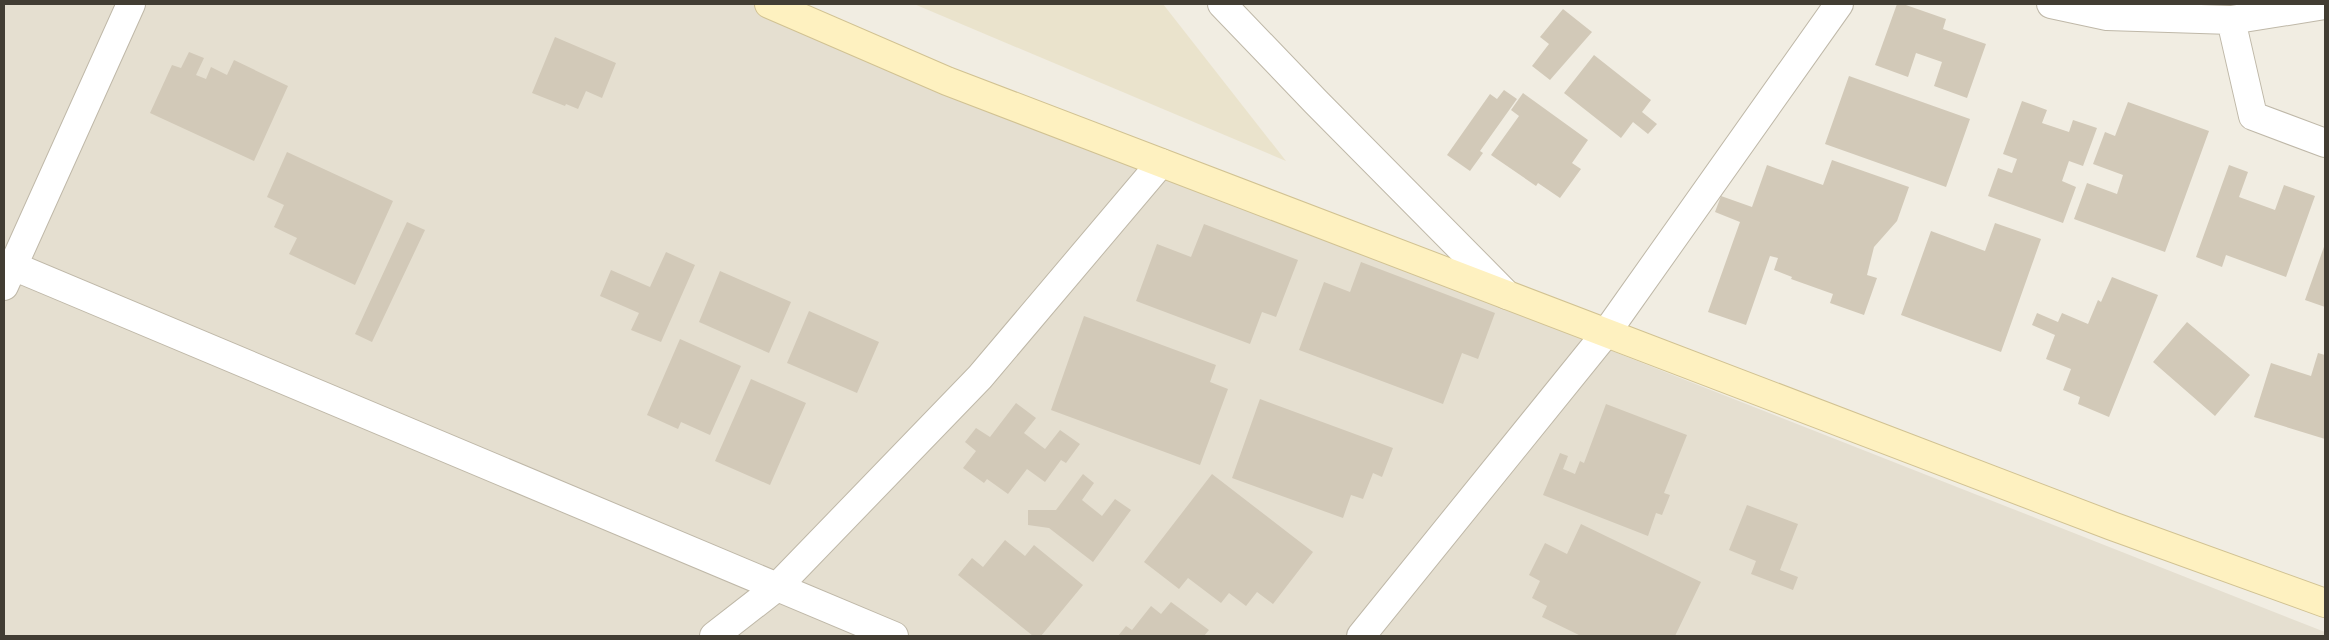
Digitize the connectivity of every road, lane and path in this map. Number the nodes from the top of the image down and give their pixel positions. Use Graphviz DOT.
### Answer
graph roads {
  1 [pos="131,4"];
  2 [pos="769,4"];
  3 [pos="1222,4"];
  4 [pos="1839,4"];
  5 [pos="2051,4"];
  6 [pos="2325,5"];
  7 [pos="2231,20"];
  8 [pos="2325,143"];
  9 [pos="1161,163"];
  10 [pos="8,276"];
  11 [pos="1507,295"];
  12 [pos="1606,333"];
  13 [pos="777,587"];
  14 [pos="2325,604"];
  15 [pos="714,636"];
  16 [pos="894,636"];
  17 [pos="1361,636"];
  1 -- 10 [label="street"];
  2 -- 9 [label="street"];
  3 -- 11 [label="street"];
  4 -- 12 [label="street"];
  5 -- 7 [label="street"];
  6 -- 7 [label="street"];
  7 -- 8 [label="street"];
  9 -- 11 [label="street"];
  9 -- 13 [label="street"];
  10 -- 13 [label="street"];
  11 -- 12 [label="street"];
  12 -- 14 [label="street"];
  12 -- 17 [label="street"];
  13 -- 15 [label="street"];
  13 -- 16 [label="street"];
}
